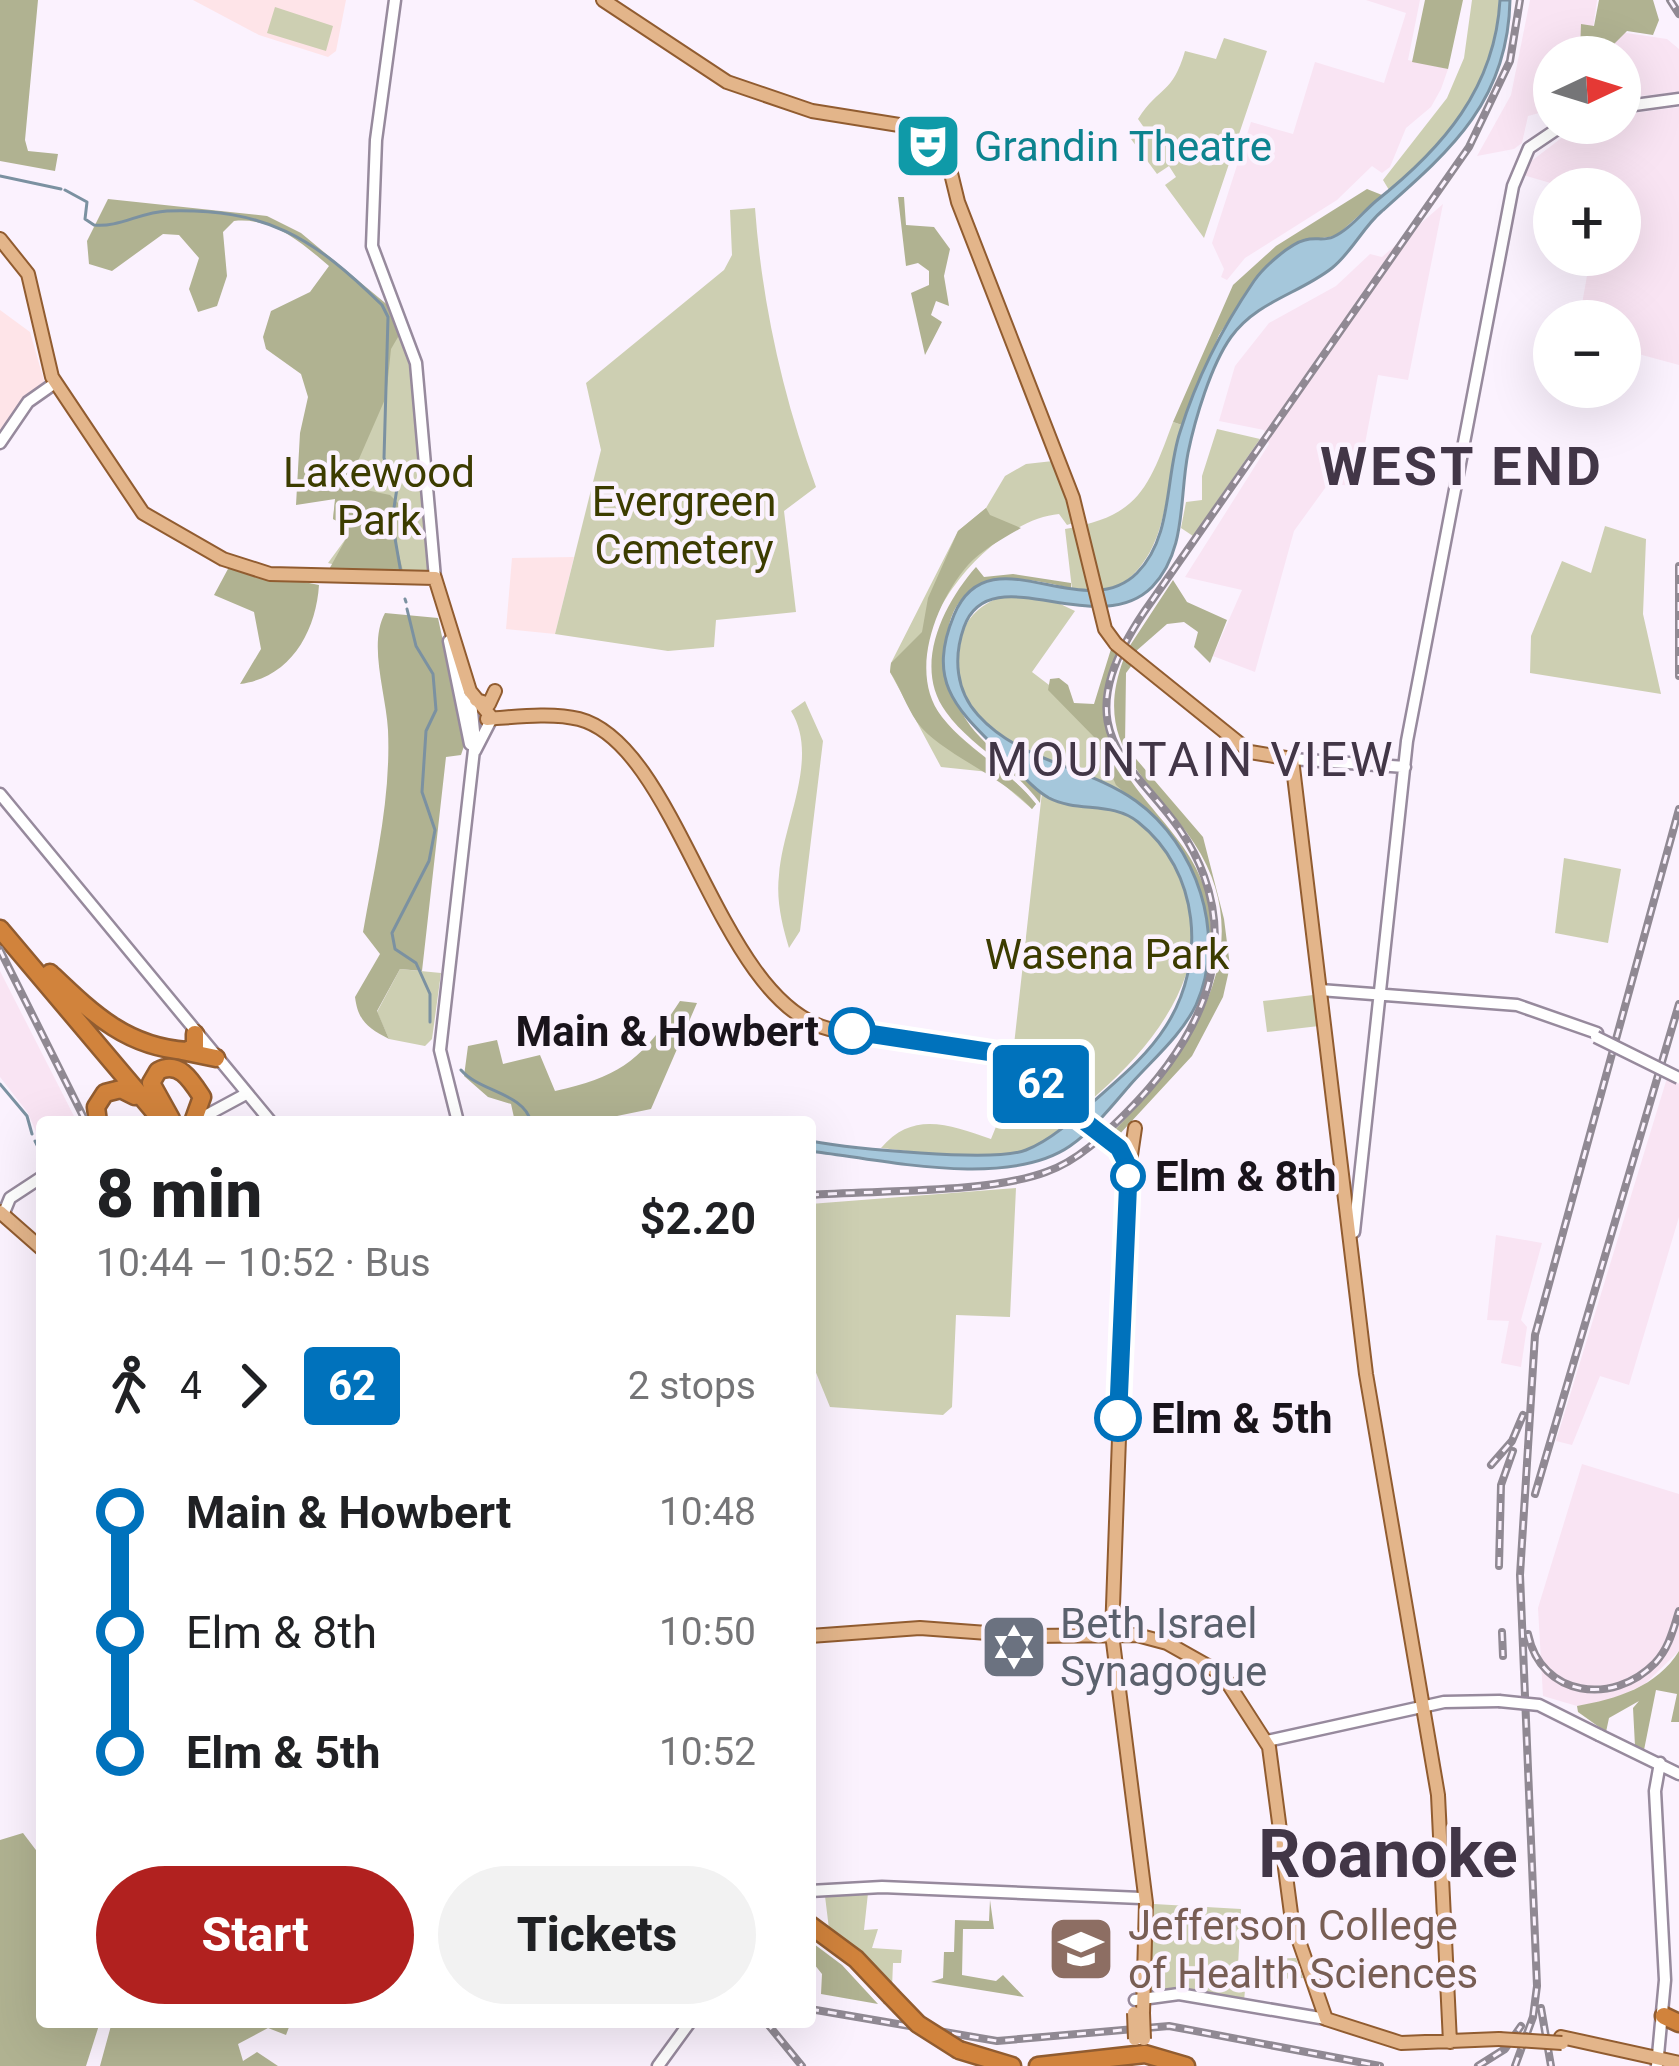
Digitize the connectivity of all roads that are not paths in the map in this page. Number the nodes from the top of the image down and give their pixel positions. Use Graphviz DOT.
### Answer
graph roads {
  1 [pos="395,0"];
  2 [pos="603,0"];
  3 [pos="1679,99"];
  4 [pos="1641,104"];
  5 [pos="1535,144"];
  6 [pos="0,239"];
  7 [pos="55,382"];
  8 [pos="0,442"];
  9 [pos="436,578"];
  10 [pos="448,634"];
  11 [pos="495,691"];
  12 [pos="472,700"];
  13 [pos="492,718"];
  14 [pos="473,753"];
  15 [pos="1292,759"];
  16 [pos="1398,766"];
  17 [pos="0,794"];
  18 [pos="0,918"];
  19 [pos="0,929"];
  20 [pos="48,972"];
  21 [pos="1320,990"];
  22 [pos="1379,996"];
  23 [pos="195,1034"];
  24 [pos="957,1044"];
  25 [pos="181,1051"];
  26 [pos="216,1058"];
  27 [pos="1679,1076"];
  28 [pos="246,1094"];
  29 [pos="98,1116"];
  30 [pos="164,1116"];
  31 [pos="196,1116"];
  32 [pos="205,1116"];
  33 [pos="220,1116"];
  34 [pos="268,1116"];
  35 [pos="456,1116"];
  36 [pos="1135,1128"];
  37 [pos="1119,1148"];
  38 [pos="36,1185"];
  39 [pos="1128,1186"];
  40 [pos="2,1213"];
  41 [pos="1351,1225"];
  42 [pos="36,1244"];
  43 [pos="816,1636"];
  44 [pos="1112,1638"];
  45 [pos="1421,1707"];
  46 [pos="1267,1742"];
  47 [pos="1660,1768"];
  48 [pos="1679,1778"];
  49 [pos="816,1891"];
  50 [pos="1141,1898"];
  51 [pos="816,1934"];
  52 [pos="1140,2004"];
  53 [pos="1668,2016"];
  54 [pos="1326,2019"];
  55 [pos="1349,2026"];
  56 [pos="686,2028"];
  57 [pos="1450,2040"];
  58 [pos="1335,2042"];
  59 [pos="949,2049"];
  60 [pos="1140,2055"];
  61 [pos="1659,2063"];
  62 [pos="1679,2063"];
  63 [pos="658,2066"];
  64 [pos="979,2066"];
  65 [pos="1012,2066"];
  66 [pos="1038,2066"];
  67 [pos="1186,2066"];
  1 -- 9 [label="main road"];
  2 -- 15 [label="main road, bridge"];
  3 -- 4 [label="main road"];
  5 -- 16 [label="main road"];
  6 -- 7 [label="main road"];
  7 -- 8 [label="main road"];
  7 -- 9 [label="main road"];
  9 -- 10 [label="main road"];
  10 -- 12 [label="main road"];
  10 -- 12 [label="main road"];
  10 -- 14 [label="main road"];
  11 -- 12 [label="main road"];
  12 -- 13 [label="main road"];
  12 -- 14 [label="main road"];
  13 -- 14 [label="main road"];
  13 -- 24 [label="main road"];
  14 -- 35 [label="main road"];
  15 -- 16 [label="main road"];
  15 -- 21 [label="main road"];
  16 -- 22 [label="main road"];
  17 -- 23 [label="main road"];
  18 -- 20 [label="highway"];
  19 -- 30 [label="highway"];
  20 -- 25 [label="highway"];
  20 -- 30 [label="highway"];
  21 -- 22 [label="main road"];
  21 -- 41 [label="main road"];
  22 -- 27 [label="main road, bridge"];
  22 -- 41 [label="main road"];
  23 -- 25 [label="highway"];
  23 -- 26 [label="main road"];
  25 -- 26 [label="highway"];
  26 -- 28 [label="main road"];
  28 -- 32 [label="main road"];
  28 -- 33 [label="main road"];
  28 -- 34 [label="main road"];
  29 -- 30 [label="highway"];
  30 -- 31 [label="highway"];
  36 -- 39 [label="main road"];
  37 -- 39 [label="main road"];
  38 -- 40 [label="main road"];
  39 -- 44 [label="main road"];
  40 -- 42 [label="main road"];
  41 -- 45 [label="main road"];
  43 -- 44 [label="main road"];
  44 -- 46 [label="main road"];
  44 -- 50 [label="main road"];
  45 -- 46 [label="main road"];
  45 -- 47 [label="main road, bridge"];
  45 -- 57 [label="main road"];
  46 -- 54 [label="main road"];
  47 -- 48 [label="main road"];
  47 -- 53 [label="main road"];
  49 -- 50 [label="main road"];
  50 -- 52 [label="main road"];
  51 -- 59 [label="highway, bridge"];
  52 -- 54 [label="main road"];
  52 -- 60 [label="main road, bridge"];
  53 -- 61 [label="main road"];
  54 -- 55 [label="main road"];
  55 -- 57 [label="main road"];
  55 -- 58 [label="main road"];
  56 -- 63 [label="main road"];
  57 -- 61 [label="main road, bridge"];
  59 -- 64 [label="highway"];
  59 -- 65 [label="highway"];
  60 -- 66 [label="highway"];
  60 -- 67 [label="highway"];
  61 -- 62 [label="main road"];
}
